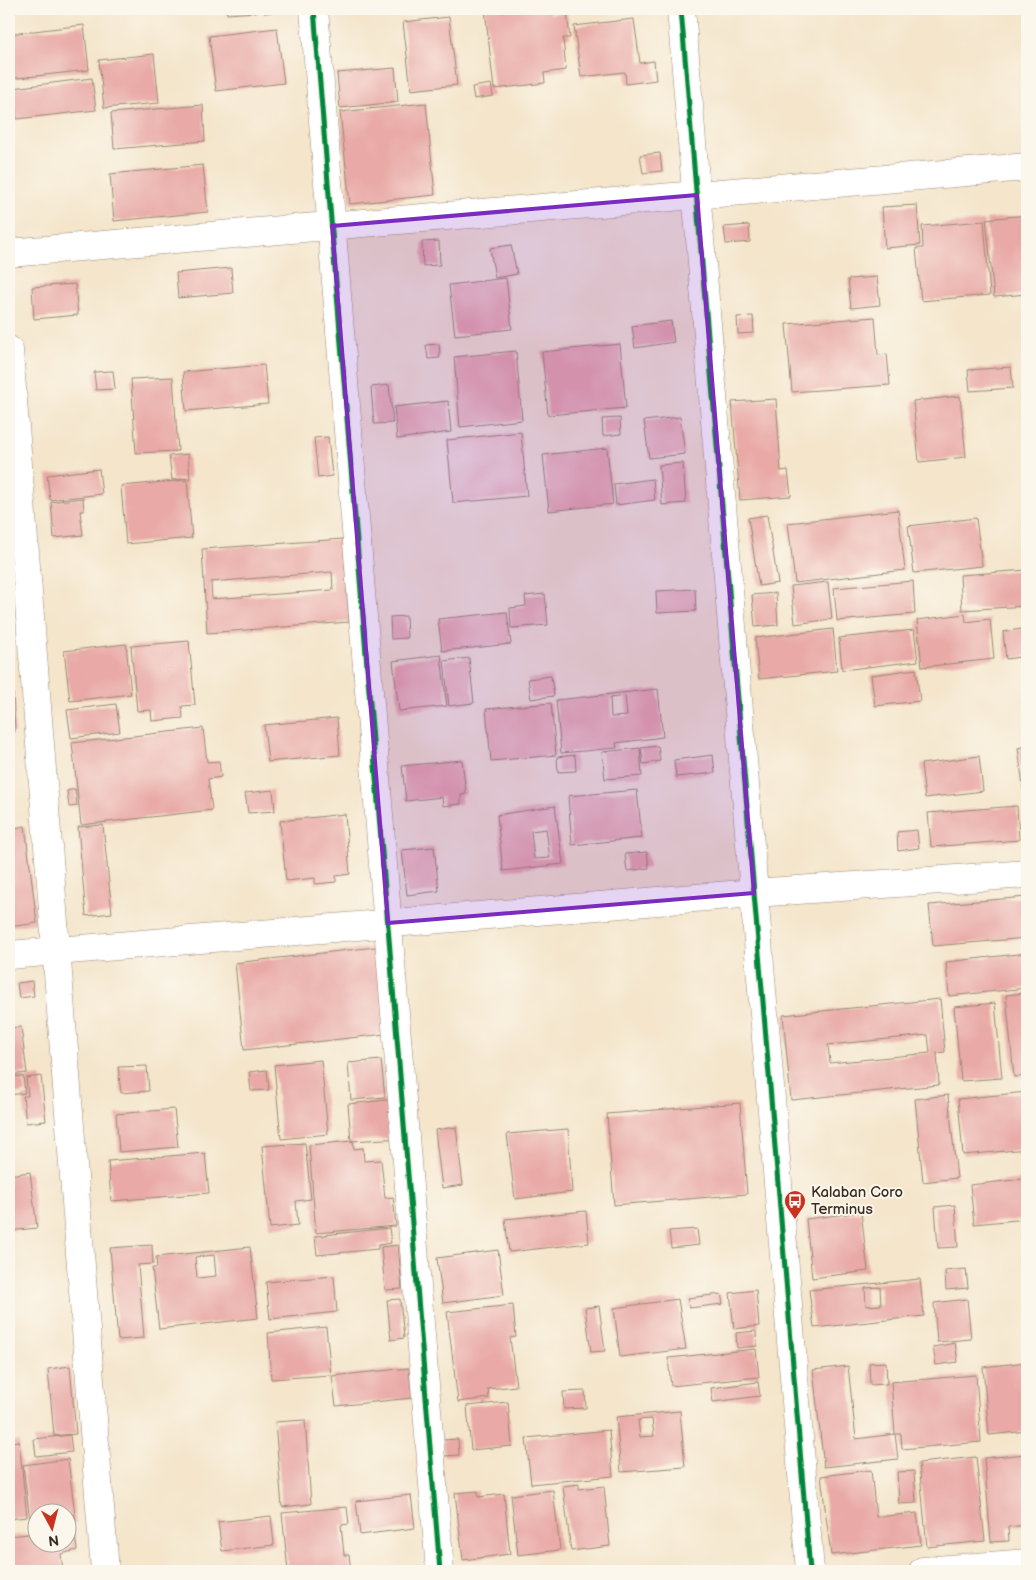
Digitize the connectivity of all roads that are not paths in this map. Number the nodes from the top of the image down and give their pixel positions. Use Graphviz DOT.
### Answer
graph roads {
  1 [pos="314,9"];
  2 [pos="681,9"];
  3 [pos="1027,168"];
  4 [pos="697,195"];
  5 [pos="332,226"];
  6 [pos="9,253"];
  7 [pos="9,350"];
  8 [pos="1027,874"];
  9 [pos="754,893"];
  10 [pos="388,923"];
  11 [pos="56,950"];
  12 [pos="9,955"];
  13 [pos="1027,1563"];
  14 [pos="105,1571"];
  15 [pos="440,1571"];
  16 [pos="810,1571"];
  17 [pos="923,1571"];
  1 -- 5 [label="street"];
  2 -- 4 [label="street"];
  3 -- 4 [label="street"];
  4 -- 5 [label="street"];
  4 -- 9 [label="street"];
  5 -- 6 [label="street"];
  5 -- 10 [label="street"];
  7 -- 11 [label="street"];
  8 -- 9 [label="street"];
  9 -- 10 [label="street"];
  9 -- 16 [label="street"];
  10 -- 11 [label="street"];
  10 -- 15 [label="street"];
  11 -- 12 [label="street"];
  11 -- 14 [label="street"];
  13 -- 17 [label="street"];
}
